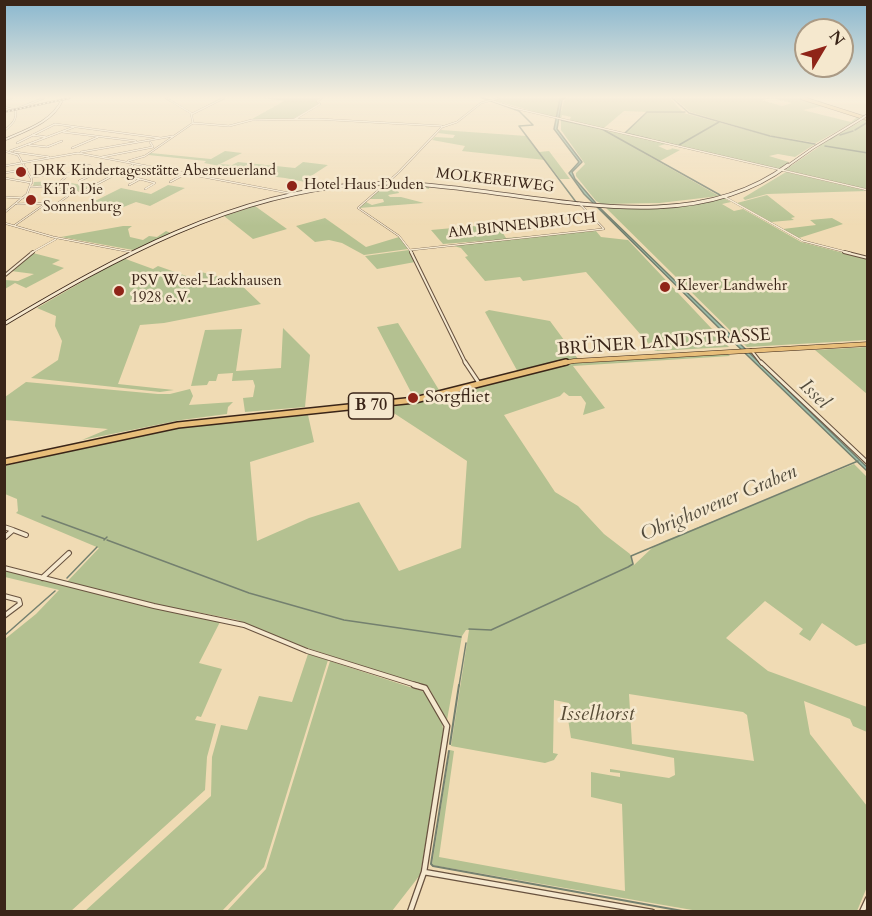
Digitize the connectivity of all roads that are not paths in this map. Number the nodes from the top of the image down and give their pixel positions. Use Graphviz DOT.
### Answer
graph roads {
  1 [pos="21,141"];
  2 [pos="39,141"];
  3 [pos="62,141"];
  4 [pos="88,141"];
  5 [pos="131,141"];
  6 [pos="146,141"];
  7 [pos="165,141"];
  8 [pos="430,141"];
  9 [pos="654,141"];
  10 [pos="824,141"];
  11 [pos="139,142"];
  12 [pos="150,142"];
  13 [pos="17,143"];
  14 [pos="28,145"];
  15 [pos="72,148"];
  16 [pos="4,151"];
  17 [pos="9,152"];
  18 [pos="25,153"];
  19 [pos="74,153"];
  20 [pos="16,154"];
  21 [pos="99,157"];
  22 [pos="51,158"];
  23 [pos="123,162"];
  24 [pos="24,163"];
  25 [pos="79,163"];
  26 [pos="135,164"];
  27 [pos="4,166"];
  28 [pos="27,169"];
  29 [pos="781,170"];
  30 [pos="80,171"];
  31 [pos="72,172"];
  32 [pos="98,172"];
  33 [pos="4,173"];
  34 [pos="186,173"];
  35 [pos="116,174"];
  36 [pos="31,177"];
  37 [pos="4,178"];
  38 [pos="140,179"];
  39 [pos="79,181"];
  40 [pos="61,182"];
  41 [pos="170,182"];
  42 [pos="384,183"];
  43 [pos="31,185"];
  44 [pos="129,185"];
  45 [pos="59,189"];
  46 [pos="145,189"];
  47 [pos="867,190"];
  48 [pos="67,191"];
  49 [pos="50,194"];
  50 [pos="295,195"];
  51 [pos="723,196"];
  52 [pos="4,198"];
  53 [pos="23,198"];
  54 [pos="579,203"];
  55 [pos="17,204"];
  56 [pos="45,204"];
  57 [pos="4,213"];
  58 [pos="4,223"];
  59 [pos="13,226"];
  60 [pos="58,238"];
  61 [pos="410,250"];
  62 [pos="131,252"];
  63 [pos="867,258"];
  64 [pos="4,276"];
  65 [pos="4,324"];
  66 [pos="867,344"];
  67 [pos="750,350"];
  68 [pos="480,384"];
  69 [pos="4,462"];
  70 [pos="867,463"];
  71 [pos="4,527"];
  72 [pos="13,530"];
  73 [pos="26,535"];
  74 [pos="4,538"];
  75 [pos="69,553"];
  76 [pos="4,568"];
  77 [pos="42,578"];
  78 [pos="4,597"];
  79 [pos="4,616"];
  80 [pos="423,872"];
  81 [pos="867,899"];
  82 [pos="410,912"];
  83 [pos="652,912"];
  84 [pos="862,912"];
  1 -- 13 [label="street"];
  2 -- 14 [label="street"];
  3 -- 14 [label="street"];
  4 -- 15 [label="street"];
  5 -- 11 [label="street"];
  6 -- 11 [label="street"];
  7 -- 23 [label="street"];
  8 -- 42 [label="street"];
  9 -- 29 [label="street"];
  10 -- 29 [label="main road, MOLKEREIWEG, bridge"];
  11 -- 19 [label="street"];
  12 -- 21 [label="street"];
  14 -- 17 [label="street"];
  16 -- 17 [label="street"];
  17 -- 18 [label="street"];
  17 -- 20 [label="street"];
  18 -- 20 [label="street"];
  18 -- 22 [label="street"];
  19 -- 21 [label="street"];
  19 -- 22 [label="street"];
  20 -- 24 [label="street"];
  21 -- 23 [label="street"];
  22 -- 24 [label="street"];
  23 -- 26 [label="street"];
  24 -- 27 [label="street"];
  24 -- 28 [label="street"];
  25 -- 30 [label="street"];
  26 -- 34 [label="street"];
  26 -- 35 [label="street"];
  28 -- 33 [label="street"];
  28 -- 36 [label="street"];
  29 -- 47 [label="street"];
  29 -- 51 [label="main road, MOLKEREIWEG"];
  30 -- 31 [label="street"];
  30 -- 32 [label="street"];
  31 -- 36 [label="street"];
  31 -- 40 [label="street"];
  32 -- 35 [label="street"];
  32 -- 39 [label="street"];
  34 -- 41 [label="street"];
  34 -- 50 [label="street"];
  35 -- 38 [label="street"];
  35 -- 48 [label="street"];
  36 -- 43 [label="street"];
  37 -- 43 [label="street"];
  38 -- 44 [label="street"];
  38 -- 46 [label="street"];
  42 -- 50 [label="main road, MOLKEREIWEG"];
  42 -- 54 [label="main road, MOLKEREIWEG"];
  42 -- 61 [label="street"];
  43 -- 45 [label="street"];
  43 -- 53 [label="street"];
  45 -- 48 [label="street"];
  45 -- 49 [label="street"];
  48 -- 56 [label="street"];
  50 -- 62 [label="main road, MOLKEREIWEG"];
  51 -- 54 [label="main road, MOLKEREIWEG"];
  51 -- 63 [label="street"];
  52 -- 53 [label="street"];
  53 -- 55 [label="street"];
  54 -- 61 [label="street, AM BINNENBRUCH"];
  55 -- 56 [label="street"];
  55 -- 57 [label="street"];
  56 -- 59 [label="street"];
  58 -- 59 [label="street"];
  59 -- 60 [label="street"];
  60 -- 62 [label="street"];
  60 -- 64 [label="street"];
  61 -- 68 [label="street"];
  62 -- 65 [label="main road, MOLKEREIWEG"];
  66 -- 67 [label="main road, BRÜNER LANDSTRASSE / B 70"];
  67 -- 68 [label="main road, BRÜNER LANDSTRASSE / B 70"];
  67 -- 70 [label="street"];
  68 -- 69 [label="main road, BRÜNER LANDSTRASSE / B 70"];
  71 -- 72 [label="street"];
  72 -- 73 [label="street"];
  72 -- 74 [label="street"];
  75 -- 77 [label="street"];
  76 -- 77 [label="street"];
  77 -- 80 [label="street"];
  78 -- 79 [label="street"];
  80 -- 82 [label="street"];
  80 -- 83 [label="street"];
  81 -- 84 [label="street"];
}
